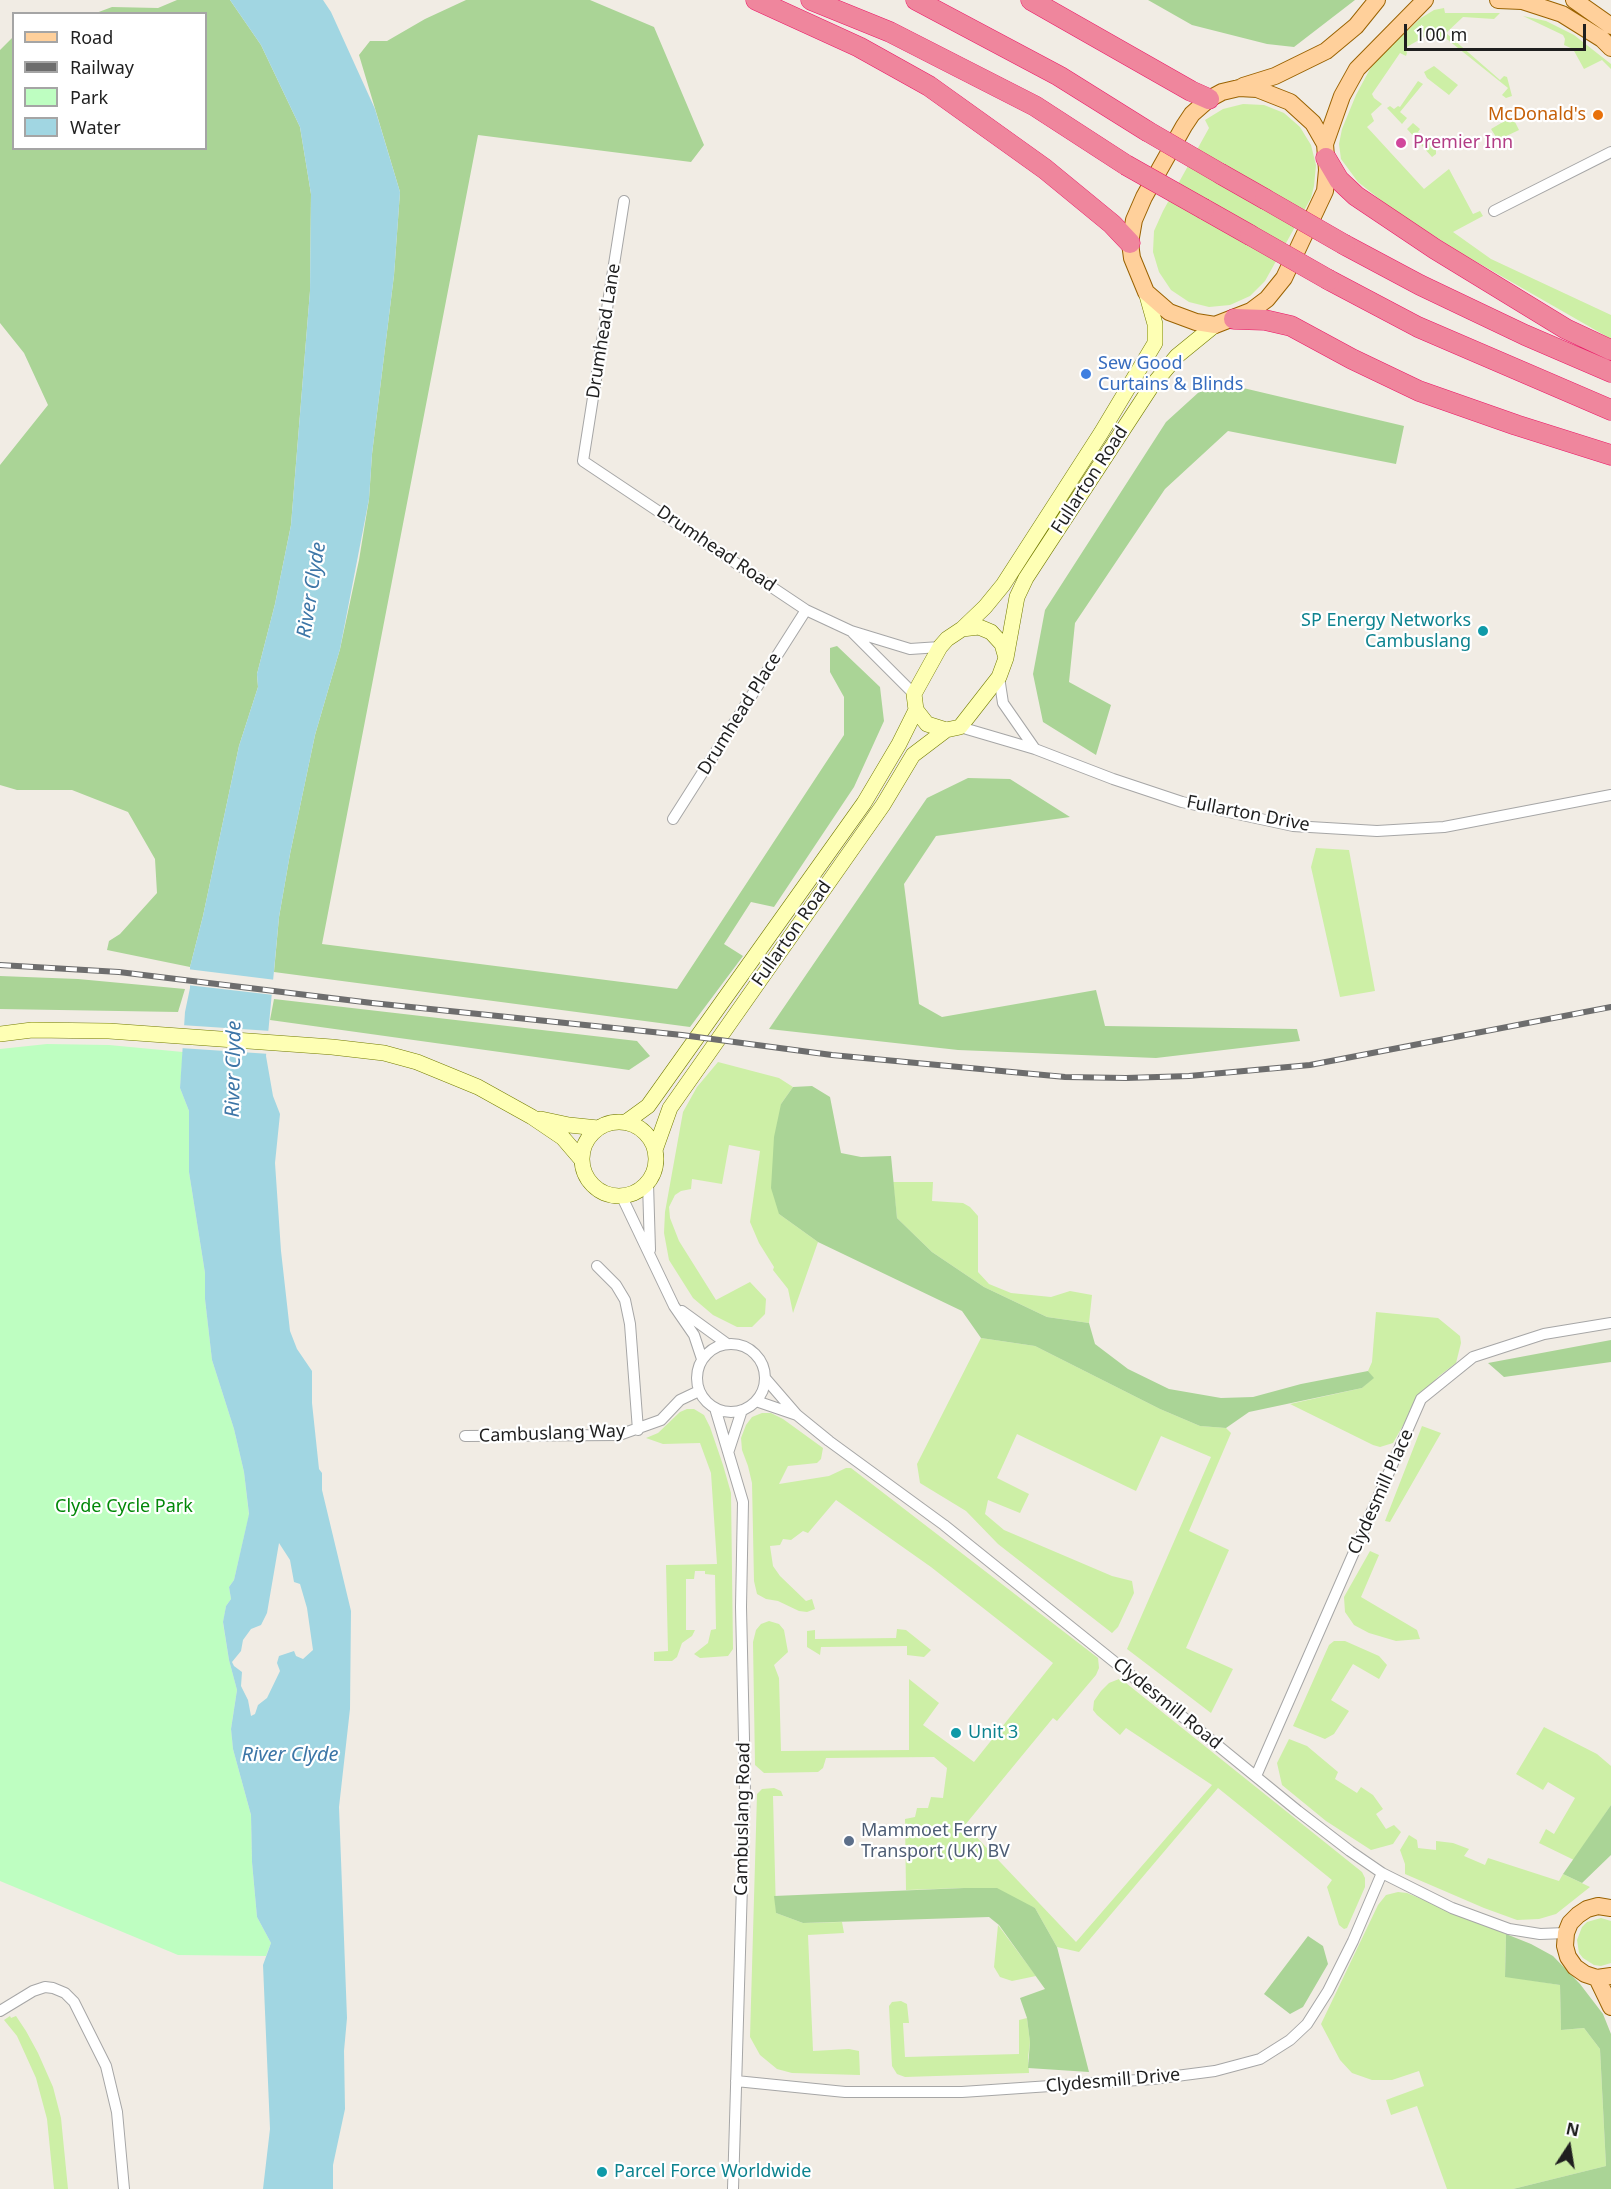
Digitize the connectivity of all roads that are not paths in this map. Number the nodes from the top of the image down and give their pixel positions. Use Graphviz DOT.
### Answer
graph roads {
  1 [pos="756,0"];
  2 [pos="811,0"];
  3 [pos="916,0"];
  4 [pos="1031,0"];
  5 [pos="1377,0"];
  6 [pos="1425,0"];
  7 [pos="1498,0"];
  8 [pos="1574,0"];
  9 [pos="1608,37"];
  10 [pos="1239,88"];
  11 [pos="1209,99"];
  12 [pos="1325,151"];
  13 [pos="1611,152"];
  14 [pos="624,201"];
  15 [pos="1494,212"];
  16 [pos="1130,243"];
  17 [pos="1146,292"];
  18 [pos="1225,322"];
  19 [pos="1611,350"];
  20 [pos="1611,372"];
  21 [pos="1611,410"];
  22 [pos="1611,455"];
  23 [pos="583,461"];
  24 [pos="806,610"];
  25 [pos="962,629"];
  26 [pos="851,631"];
  27 [pos="940,647"];
  28 [pos="1006,658"];
  29 [pos="999,677"];
  30 [pos="915,702"];
  31 [pos="953,728"];
  32 [pos="1035,750"];
  33 [pos="1611,795"];
  34 [pos="674,819"];
  35 [pos="0,1034"];
  36 [pos="532,1117"];
  37 [pos="626,1122"];
  38 [pos="598,1128"];
  39 [pos="655,1150"];
  40 [pos="581,1159"];
  41 [pos="648,1183"];
  42 [pos="622,1197"];
  43 [pos="650,1256"];
  44 [pos="597,1266"];
  45 [pos="674,1306"];
  46 [pos="1611,1323"];
  47 [pos="726,1343"];
  48 [pos="702,1359"];
  49 [pos="765,1378"];
  50 [pos="699,1391"];
  51 [pos="756,1401"];
  52 [pos="716,1408"];
  53 [pos="742,1410"];
  54 [pos="797,1415"];
  55 [pos="638,1430"];
  56 [pos="465,1436"];
  57 [pos="729,1451"];
  58 [pos="1256,1776"];
  59 [pos="1382,1873"];
  60 [pos="1610,1907"];
  61 [pos="1566,1934"];
  62 [pos="1604,1977"];
  63 [pos="1611,2007"];
  64 [pos="0,2012"];
  65 [pos="736,2081"];
  66 [pos="124,2189"];
  67 [pos="733,2189"];
  1 -- 16 [label="highway"];
  2 -- 21 [label="highway, bridge"];
  3 -- 20 [label="highway, bridge"];
  4 -- 11 [label="highway"];
  5 -- 10 [label="main road, Fullarton Road"];
  6 -- 12 [label="main road, Fullarton Road"];
  7 -- 9 [label="main road"];
  8 -- 9 [label="main road"];
  10 -- 11 [label="main road, Fullarton Road"];
  10 -- 12 [label="main road"];
  11 -- 16 [label="main road, Fullarton Road"];
  12 -- 18 [label="main road, Fullarton Road"];
  12 -- 19 [label="highway"];
  13 -- 15 [label="street"];
  14 -- 23 [label="street, Drumhead Lane"];
  16 -- 17 [label="main road, Fullarton Road"];
  17 -- 18 [label="main road, Fullarton Road"];
  17 -- 25 [label="street, Fullarton Road"];
  18 -- 22 [label="highway"];
  18 -- 28 [label="street, Fullarton Road"];
  23 -- 24 [label="street, Drumhead Road"];
  24 -- 26 [label="street, Drumhead Road"];
  24 -- 34 [label="street, Drumhead Place"];
  25 -- 27 [label="street, Fullarton Road"];
  25 -- 28 [label="street"];
  26 -- 27 [label="street"];
  26 -- 30 [label="street"];
  27 -- 30 [label="street, Fullarton Road"];
  28 -- 29 [label="street, Fullarton Road"];
  29 -- 31 [label="street, Fullarton Road"];
  29 -- 32 [label="street"];
  30 -- 31 [label="street"];
  30 -- 37 [label="street, Fullarton Road"];
  31 -- 32 [label="street, Fullarton Drive"];
  31 -- 39 [label="street, Fullarton Road"];
  32 -- 33 [label="street, Fullarton Drive"];
  35 -- 36 [label="street"];
  36 -- 38 [label="street"];
  36 -- 40 [label="street"];
  37 -- 38 [label="street"];
  37 -- 39 [label="street"];
  38 -- 40 [label="street"];
  39 -- 41 [label="street"];
  40 -- 42 [label="street"];
  41 -- 42 [label="street"];
  41 -- 43 [label="street"];
  42 -- 43 [label="street"];
  43 -- 45 [label="street"];
  44 -- 55 [label="street"];
  45 -- 47 [label="street"];
  45 -- 48 [label="street"];
  46 -- 58 [label="street, Clydesmill Place"];
  47 -- 48 [label="street"];
  47 -- 49 [label="street"];
  48 -- 50 [label="street"];
  49 -- 51 [label="street"];
  49 -- 54 [label="street, Clydesmill Road"];
  50 -- 52 [label="street"];
  50 -- 55 [label="street, Cambuslang Way"];
  51 -- 53 [label="street"];
  51 -- 54 [label="street, Clydesmill Road"];
  52 -- 53 [label="street"];
  52 -- 57 [label="street, Cambuslang Road"];
  53 -- 57 [label="street"];
  54 -- 58 [label="street, Clydesmill Road"];
  55 -- 56 [label="street, Cambuslang Way"];
  57 -- 65 [label="street, Cambuslang Road"];
  58 -- 59 [label="street, Clydesmill Road"];
  59 -- 61 [label="street, Clydesmill Road"];
  59 -- 65 [label="street, Clydesmill Drive"];
  60 -- 61 [label="main road"];
  61 -- 62 [label="main road"];
  62 -- 63 [label="main road"];
  64 -- 66 [label="street"];
  65 -- 67 [label="street, Cambuslang Road"];
}
